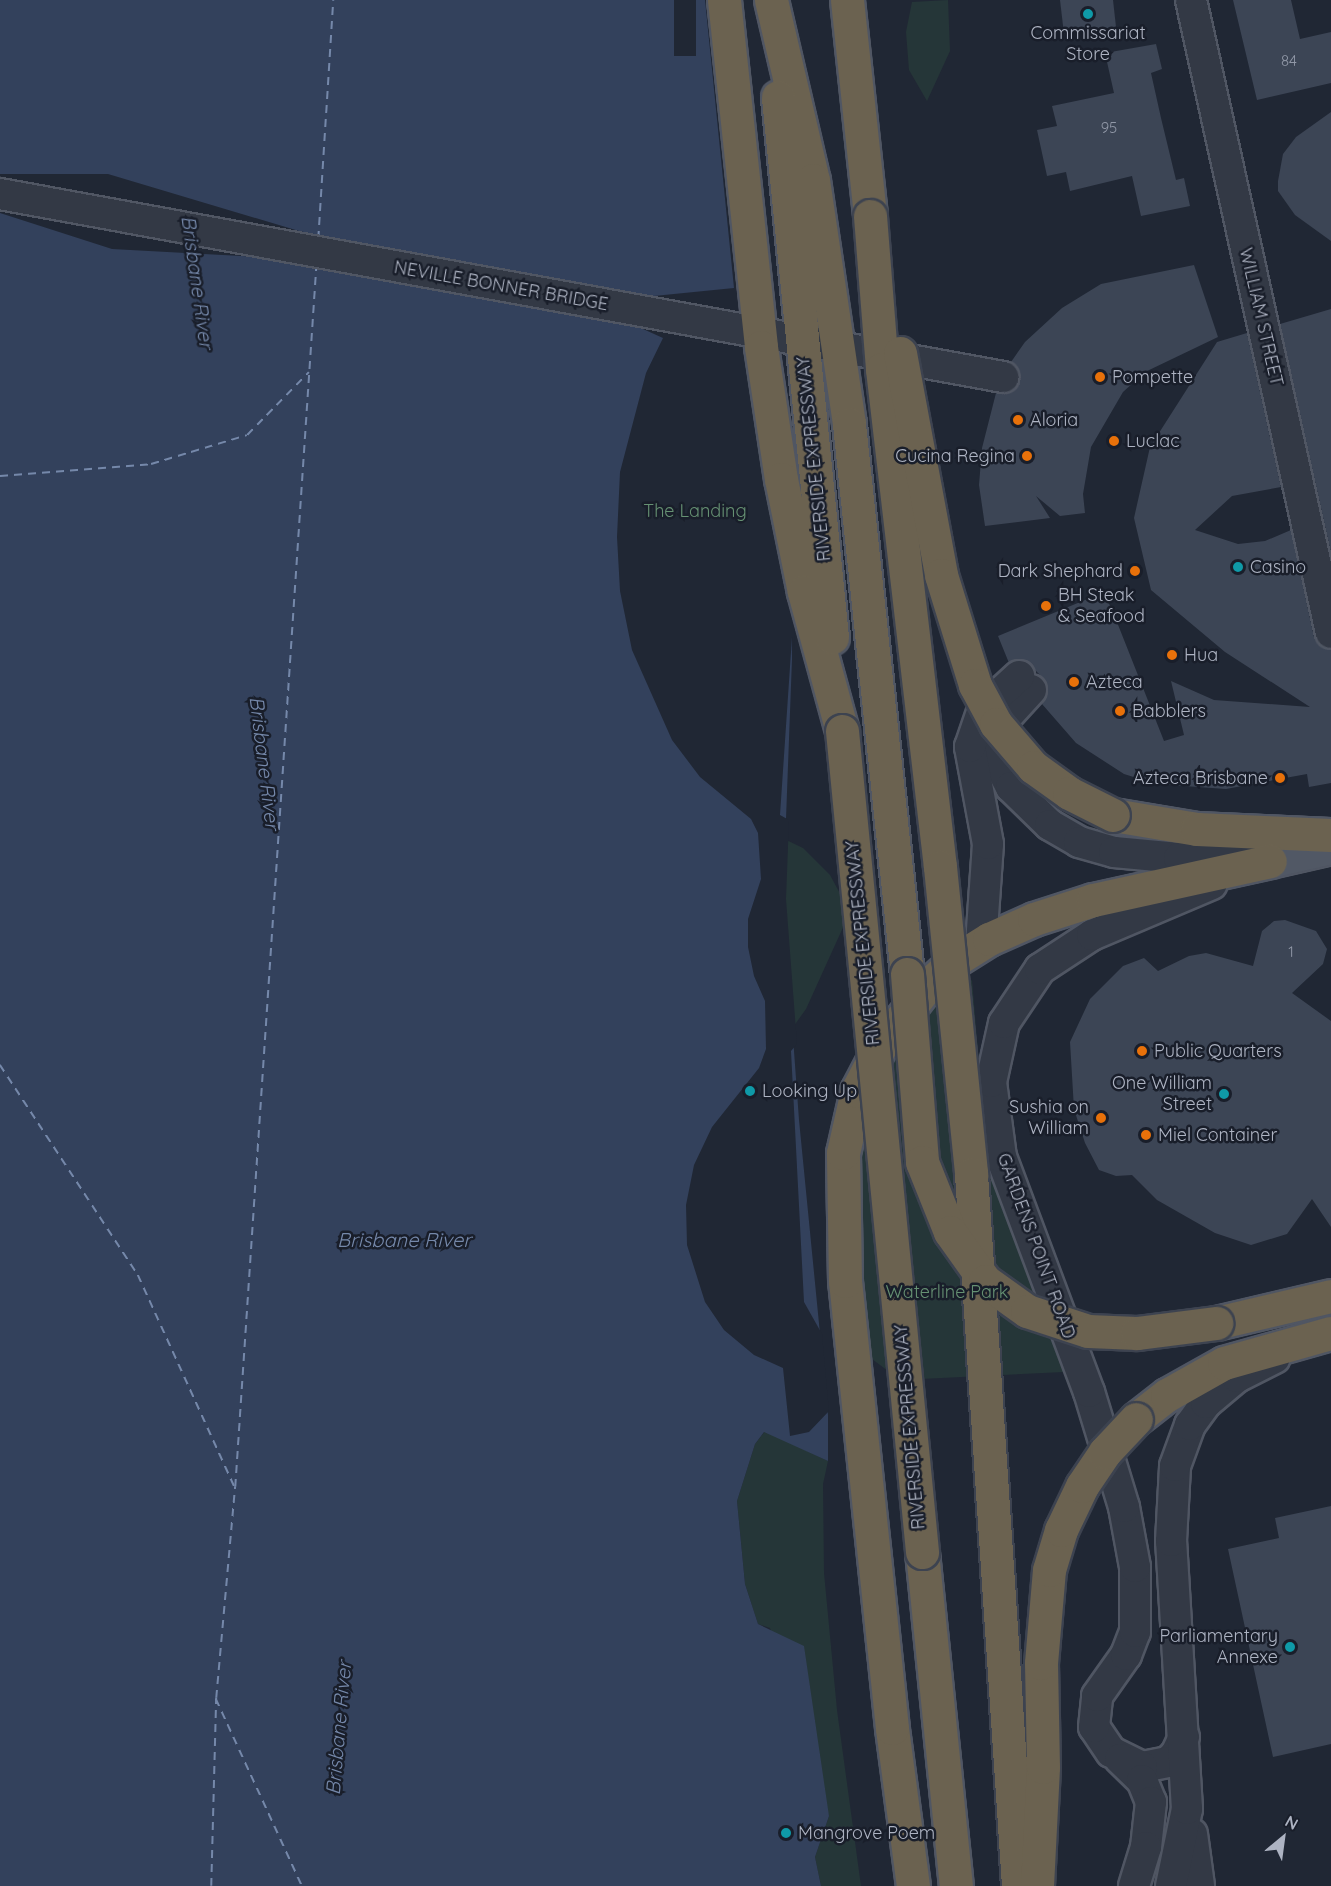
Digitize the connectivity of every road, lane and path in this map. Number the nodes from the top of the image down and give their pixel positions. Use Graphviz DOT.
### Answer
graph roads {
  1 [pos="724,0"];
  2 [pos="770,0"];
  3 [pos="847,0"];
  4 [pos="1191,0"];
  5 [pos="0,195"];
  6 [pos="870,216"];
  7 [pos="1003,377"];
  8 [pos="1331,633"];
  9 [pos="842,731"];
  10 [pos="1331,835"];
  11 [pos="1331,847"];
  12 [pos="1283,858"];
  13 [pos="981,944"];
  14 [pos="1331,1296"];
  15 [pos="1331,1335"];
  16 [pos="1184,1737"];
  17 [pos="1120,1759"];
  18 [pos="1187,1783"];
  19 [pos="913,1886"];
  20 [pos="956,1886"];
  21 [pos="1018,1886"];
  22 [pos="1037,1886"];
  23 [pos="1134,1886"];
  24 [pos="1171,1886"];
  25 [pos="1199,1886"];
  1 -- 9 [label="highway"];
  2 -- 9 [label="highway, RIVERSIDE EXPRESSWAY"];
  2 -- 14 [label="highway, bridge"];
  3 -- 6 [label="highway"];
  4 -- 8 [label="street, WILLIAM STREET"];
  5 -- 7 [label="street, NEVILLE BONNER BRIDGE, bridge"];
  6 -- 10 [label="highway, bridge"];
  6 -- 21 [label="highway, bridge"];
  9 -- 20 [label="highway, RIVERSIDE EXPRESSWAY, bridge"];
  11 -- 12 [label="main road"];
  12 -- 13 [label="highway"];
  12 -- 13 [label="street"];
  12 -- 17 [label="street, GARDENS POINT ROAD"];
  13 -- 19 [label="highway"];
  15 -- 16 [label="street"];
  15 -- 22 [label="highway, bridge"];
  16 -- 17 [label="street, GARDENS POINT ROAD"];
  16 -- 18 [label="street"];
  17 -- 23 [label="street, GARDENS POINT ROAD"];
  18 -- 24 [label="street"];
  18 -- 25 [label="street"];
}
